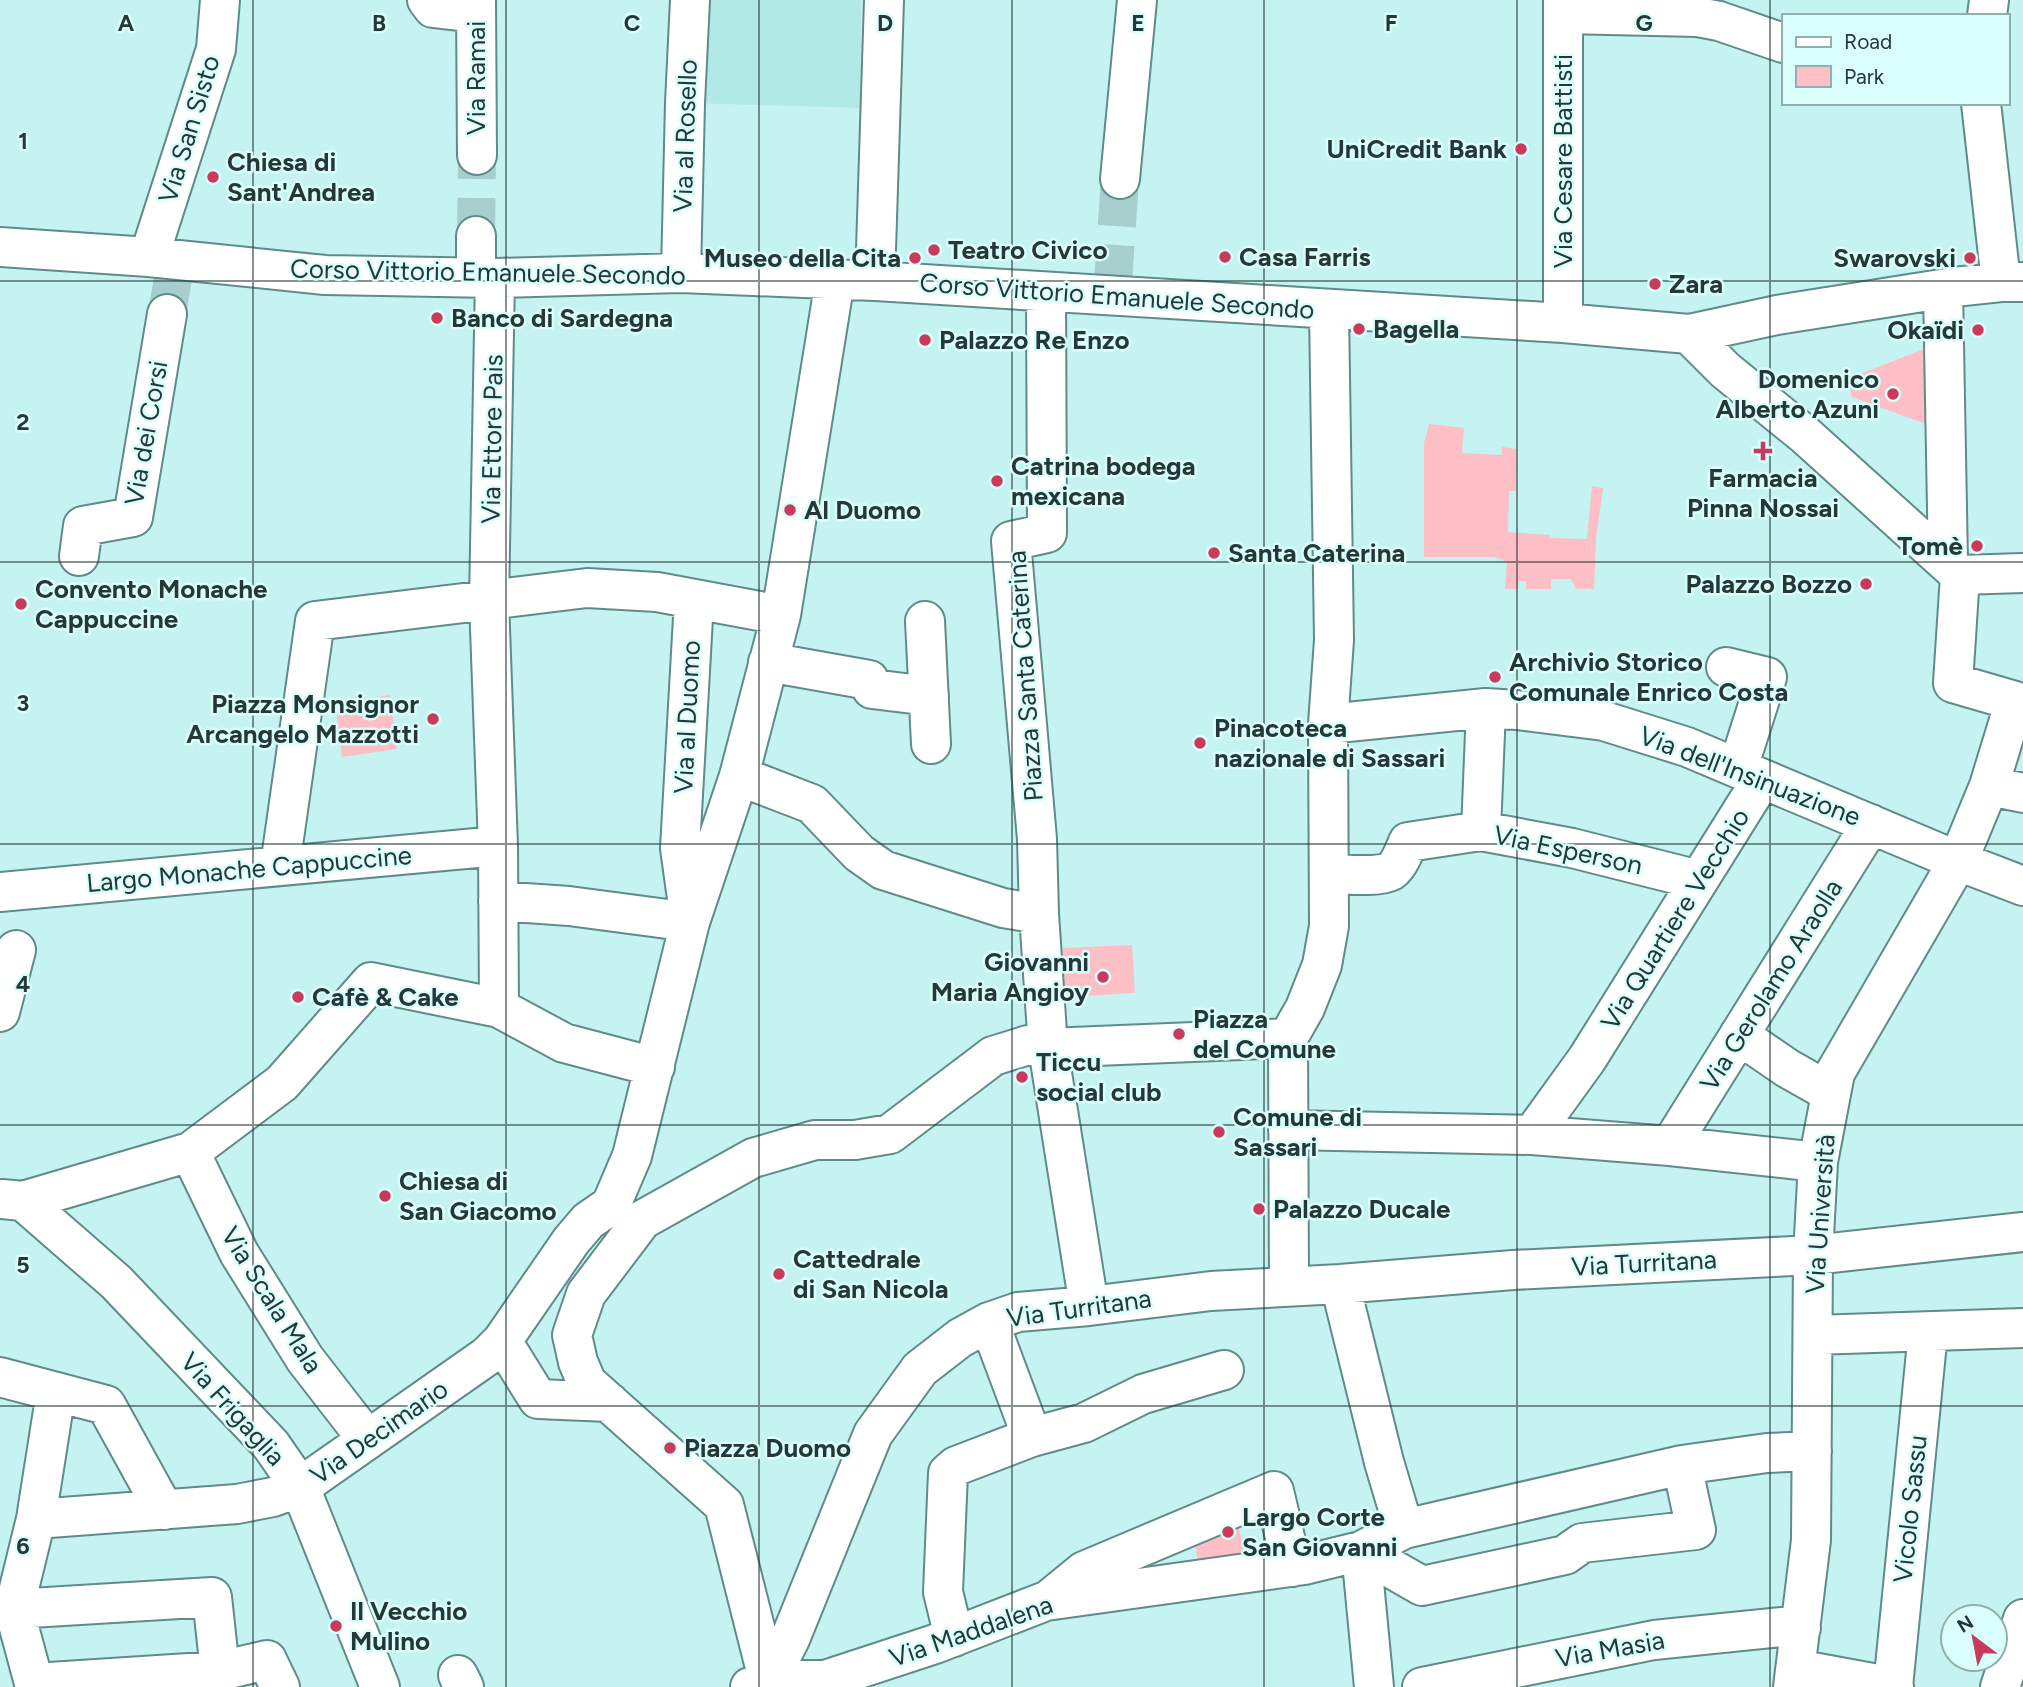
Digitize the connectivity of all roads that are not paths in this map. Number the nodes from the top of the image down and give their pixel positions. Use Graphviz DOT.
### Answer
graph roads {
  1 [pos="220,0"];
  2 [pos="426,0"];
  3 [pos="690,0"];
  4 [pos="884,0"];
  5 [pos="1137,0"];
  6 [pos="476,7"];
  7 [pos="1563,7"];
  8 [pos="1782,43"];
  9 [pos="1981,105"];
  10 [pos="477,155"];
  11 [pos="1120,179"];
  12 [pos="476,236"];
  13 [pos="0,247"];
  14 [pos="681,273"];
  15 [pos="166,277"];
  16 [pos="486,277"];
  17 [pos="835,280"];
  18 [pos="874,281"];
  19 [pos="2012,282"];
  20 [pos="1948,288"];
  21 [pos="1046,292"];
  22 [pos="1329,310"];
  23 [pos="1563,323"];
  24 [pos="1689,334"];
  25 [pos="79,556"];
  26 [pos="1954,569"];
  27 [pos="2023,573"];
  28 [pos="694,600"];
  29 [pos="489,601"];
  30 [pos="781,615"];
  31 [pos="925,621"];
  32 [pos="768,662"];
  33 [pos="1726,667"];
  34 [pos="929,696"];
  35 [pos="1486,708"];
  36 [pos="1328,724"];
  37 [pos="931,744"];
  38 [pos="1750,773"];
  39 [pos="739,776"];
  40 [pos="2006,790"];
  41 [pos="1871,824"];
  42 [pos="1481,831"];
  43 [pos="498,846"];
  44 [pos="1958,861"];
  45 [pos="280,866"];
  46 [pos="1329,874"];
  47 [pos="1699,880"];
  48 [pos="2023,886"];
  49 [pos="0,892"];
  50 [pos="498,901"];
  51 [pos="1039,914"];
  52 [pos="690,922"];
  53 [pos="16,950"];
  54 [pos="499,1008"];
  55 [pos="0,1012"];
  56 [pos="1739,1035"];
  57 [pos="1288,1038"];
  58 [pos="1048,1048"];
  59 [pos="654,1067"];
  60 [pos="1831,1093"];
  61 [pos="1288,1130"];
  62 [pos="1532,1135"];
  63 [pos="1670,1146"];
  64 [pos="190,1152"];
  65 [pos="1818,1162"];
  66 [pos="11,1200"];
  67 [pos="626,1212"];
  68 [pos="2023,1232"];
  69 [pos="1813,1255"];
  70 [pos="1340,1284"];
  71 [pos="1289,1286"];
  72 [pos="1089,1306"];
  73 [pos="989,1322"];
  74 [pos="2023,1328"];
  75 [pos="1927,1332"];
  76 [pos="1814,1335"];
  77 [pos="502,1341"];
  78 [pos="1224,1370"];
  79 [pos="0,1377"];
  80 [pos="56,1392"];
  81 [pos="609,1402"];
  82 [pos="1032,1437"];
  83 [pos="368,1439"];
  84 [pos="1812,1451"];
  85 [pos="1682,1465"];
  86 [pos="1607,1482"];
  87 [pos="300,1487"];
  88 [pos="164,1510"];
  89 [pos="36,1519"];
  90 [pos="1404,1530"];
  91 [pos="1619,1539"];
  92 [pos="1361,1551"];
  93 [pos="1292,1567"];
  94 [pos="1046,1601"];
  95 [pos="7,1610"];
  96 [pos="2023,1619"];
  97 [pos="1801,1628"];
  98 [pos="954,1637"];
  99 [pos="220,1671"];
  100 [pos="1795,1678"];
  101 [pos="763,1685"];
  102 [pos="280,1687"];
  103 [pos="380,1687"];
  104 [pos="1374,1687"];
  105 [pos="1422,1687"];
  106 [pos="1894,1687"];
  107 [pos="2000,1687"];
  1 -- 15 [label="street, Via San Sisto"];
  2 -- 6 [label="street"];
  3 -- 14 [label="street, Via al Rosello"];
  4 -- 18 [label="street"];
  5 -- 11 [label="street"];
  6 -- 10 [label="street, Via Ramai"];
  7 -- 8 [label="street"];
  7 -- 23 [label="street, Via Cesare Battisti"];
  9 -- 19 [label="street"];
  12 -- 16 [label="street"];
  13 -- 15 [label="street, Corso Vittorio Emanuele Secondo"];
  14 -- 16 [label="street, Corso Vittorio Emanuele Secondo"];
  14 -- 17 [label="street, Corso Vittorio Emanuele Secondo"];
  15 -- 16 [label="street, Corso Vittorio Emanuele Secondo"];
  15 -- 25 [label="street, Via dei Corsi"];
  16 -- 29 [label="street, Via Ettore Pais"];
  17 -- 18 [label="street, Corso Vittorio Emanuele Secondo"];
  17 -- 30 [label="street, Via al Duomo"];
  18 -- 21 [label="street, Corso Vittorio Emanuele Secondo"];
  19 -- 20 [label="street, Corso Vittorio Emanuele Secondo"];
  20 -- 24 [label="street, Corso Vittorio Emanuele Secondo"];
  20 -- 26 [label="street"];
  21 -- 22 [label="street, Corso Vittorio Emanuele Secondo"];
  21 -- 51 [label="street, Piazza Santa Caterina"];
  22 -- 23 [label="street, Corso Vittorio Emanuele Secondo"];
  22 -- 36 [label="street"];
  23 -- 24 [label="street, Corso Vittorio Emanuele Secondo"];
  24 -- 26 [label="street"];
  26 -- 27 [label="street"];
  26 -- 40 [label="street, Via Università"];
  28 -- 29 [label="street"];
  28 -- 30 [label="street, Via al Duomo"];
  28 -- 52 [label="street, Via al Duomo"];
  29 -- 43 [label="street"];
  29 -- 45 [label="street"];
  30 -- 32 [label="street, Via al Duomo"];
  31 -- 34 [label="street"];
  32 -- 34 [label="street"];
  32 -- 39 [label="street, Via al Duomo"];
  33 -- 38 [label="street, Via Quartiere Vecchio"];
  34 -- 37 [label="street"];
  35 -- 36 [label="street, Via dell'Insinuazione"];
  35 -- 38 [label="street, Via dell'Insinuazione"];
  35 -- 42 [label="street"];
  36 -- 46 [label="street"];
  38 -- 41 [label="street, Via dell'Insinuazione"];
  38 -- 47 [label="street, Via Quartiere Vecchio"];
  39 -- 51 [label="street"];
  39 -- 52 [label="street, Via al Duomo"];
  40 -- 44 [label="street, Via Università"];
  41 -- 44 [label="street, Via dell'Insinuazione"];
  41 -- 56 [label="street, Via Gerolamo Araolla"];
  42 -- 46 [label="street, Via Esperson"];
  42 -- 47 [label="street, Via Esperson"];
  43 -- 45 [label="street, Largo Monache Cappuccine"];
  43 -- 50 [label="street"];
  44 -- 48 [label="street, Via dell'Insinuazione"];
  44 -- 60 [label="street, Via Università"];
  45 -- 49 [label="street, Largo Monache Cappuccine"];
  46 -- 57 [label="street"];
  47 -- 62 [label="street, Via Quartiere Vecchio"];
  50 -- 52 [label="street"];
  50 -- 54 [label="street"];
  51 -- 58 [label="street"];
  52 -- 59 [label="street, Via al Duomo"];
  53 -- 55 [label="street"];
  54 -- 59 [label="street"];
  54 -- 64 [label="street"];
  56 -- 60 [label="street"];
  56 -- 63 [label="street, Via Gerolamo Araolla"];
  57 -- 58 [label="street"];
  57 -- 61 [label="street"];
  58 -- 67 [label="street"];
  58 -- 72 [label="street"];
  59 -- 67 [label="street, Via al Duomo"];
  60 -- 65 [label="street, Via Università"];
  61 -- 62 [label="street"];
  61 -- 71 [label="street"];
  62 -- 63 [label="street"];
  63 -- 65 [label="street"];
  64 -- 66 [label="street"];
  64 -- 83 [label="street, Via Scala Mala"];
  65 -- 69 [label="street, Via Università"];
  66 -- 87 [label="street, Via Frigaglia"];
  67 -- 77 [label="street"];
  67 -- 81 [label="street"];
  68 -- 69 [label="street, Via Turritana"];
  69 -- 70 [label="street, Via Turritana"];
  69 -- 76 [label="street, Via Università"];
  70 -- 71 [label="street, Via Turritana"];
  70 -- 90 [label="street"];
  71 -- 72 [label="street, Via Turritana"];
  72 -- 73 [label="street, Via Turritana"];
  73 -- 82 [label="street"];
  73 -- 101 [label="street, Via Turritana"];
  74 -- 75 [label="street"];
  75 -- 76 [label="street"];
  75 -- 106 [label="street, Vicolo Sassu"];
  76 -- 84 [label="street, Via Università"];
  77 -- 81 [label="street"];
  77 -- 83 [label="street, Via Decimario"];
  78 -- 82 [label="street"];
  79 -- 80 [label="street"];
  80 -- 88 [label="street"];
  80 -- 89 [label="street"];
  81 -- 101 [label="street"];
  82 -- 98 [label="street"];
  83 -- 87 [label="street, Via Decimario"];
  84 -- 85 [label="street, Via Maddalena"];
  84 -- 97 [label="street, Via Università"];
  85 -- 86 [label="street, Via Maddalena"];
  85 -- 91 [label="street"];
  86 -- 90 [label="street, Via Maddalena"];
  86 -- 91 [label="street"];
  87 -- 88 [label="street, Via Decimario"];
  87 -- 103 [label="street, Via Frigaglia"];
  88 -- 89 [label="street, Via Decimario"];
  89 -- 95 [label="street"];
  90 -- 92 [label="street, Via Maddalena"];
  91 -- 92 [label="street"];
  92 -- 93 [label="street, Via Maddalena"];
  92 -- 104 [label="street"];
  93 -- 94 [label="street, Via Maddalena"];
  93 -- 94 [label="street"];
  94 -- 98 [label="street, Via Maddalena"];
  95 -- 99 [label="street"];
  95 -- 99 [label="street"];
  96 -- 107 [label="street"];
  97 -- 100 [label="street, Via Università"];
  97 -- 105 [label="street, Via Masia"];
  98 -- 101 [label="street, Via Maddalena"];
  99 -- 102 [label="street"];
  100 -- 106 [label="street"];
}
